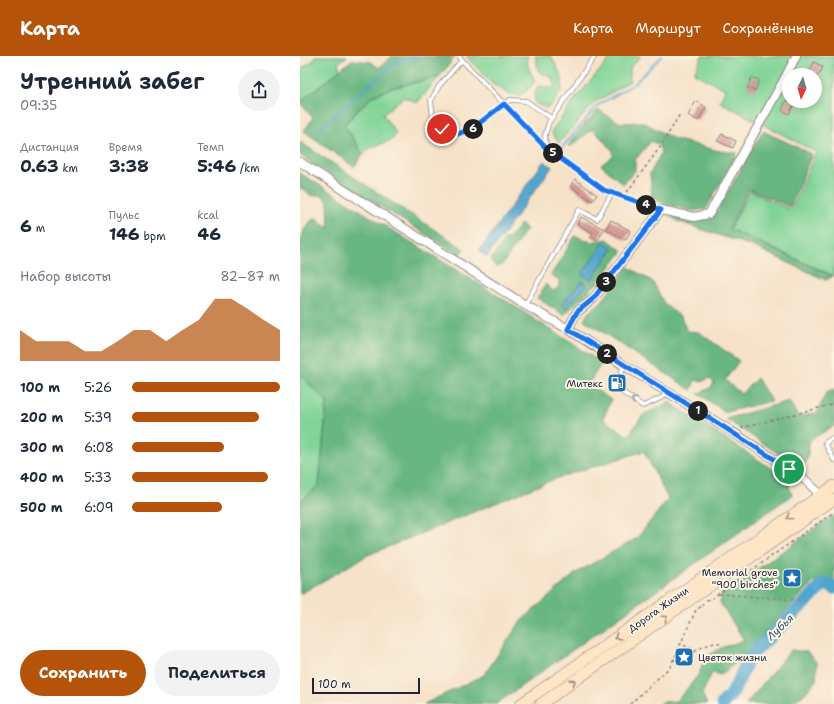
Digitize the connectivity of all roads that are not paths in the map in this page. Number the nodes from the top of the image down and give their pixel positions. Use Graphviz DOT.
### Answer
graph roads {
  1 [pos="459,56"];
  2 [pos="595,56"];
  3 [pos="796,56"];
  4 [pos="462,60"];
  5 [pos="504,104"];
  6 [pos="552,118"];
  7 [pos="546,148"];
  8 [pos="300,162"];
  9 [pos="612,193"];
  10 [pos="661,210"];
  11 [pos="525,305"];
  12 [pos="568,329"];
  13 [pos="625,366"];
  14 [pos="667,392"];
  15 [pos="834,437"];
  16 [pos="834,460"];
  17 [pos="834,486"];
  18 [pos="830,502"];
  19 [pos="521,704"];
  20 [pos="541,704"];
  1 -- 4 [label="lane"];
  2 -- 6 [label="lane"];
  3 -- 10 [label="street"];
  4 -- 5 [label="lane"];
  4 -- 5 [label="lane"];
  5 -- 6 [label="lane"];
  5 -- 7 [label="lane"];
  6 -- 7 [label="lane"];
  7 -- 9 [label="lane"];
  8 -- 11 [label="street"];
  9 -- 10 [label="lane"];
  9 -- 11 [label="lane"];
  10 -- 12 [label="street"];
  11 -- 12 [label="street"];
  12 -- 13 [label="street"];
  13 -- 14 [label="street"];
  14 -- 13 [label="lane, one-way"];
  14 -- 18 [label="street"];
  15 -- 16 [label="lane"];
  17 -- 18 [label="main road, Дорога Жизни"];
  18 -- 19 [label="main road, Дорога Жизни, one-way"];
  20 -- 18 [label="main road, Дорога Жизни, one-way"];
}
